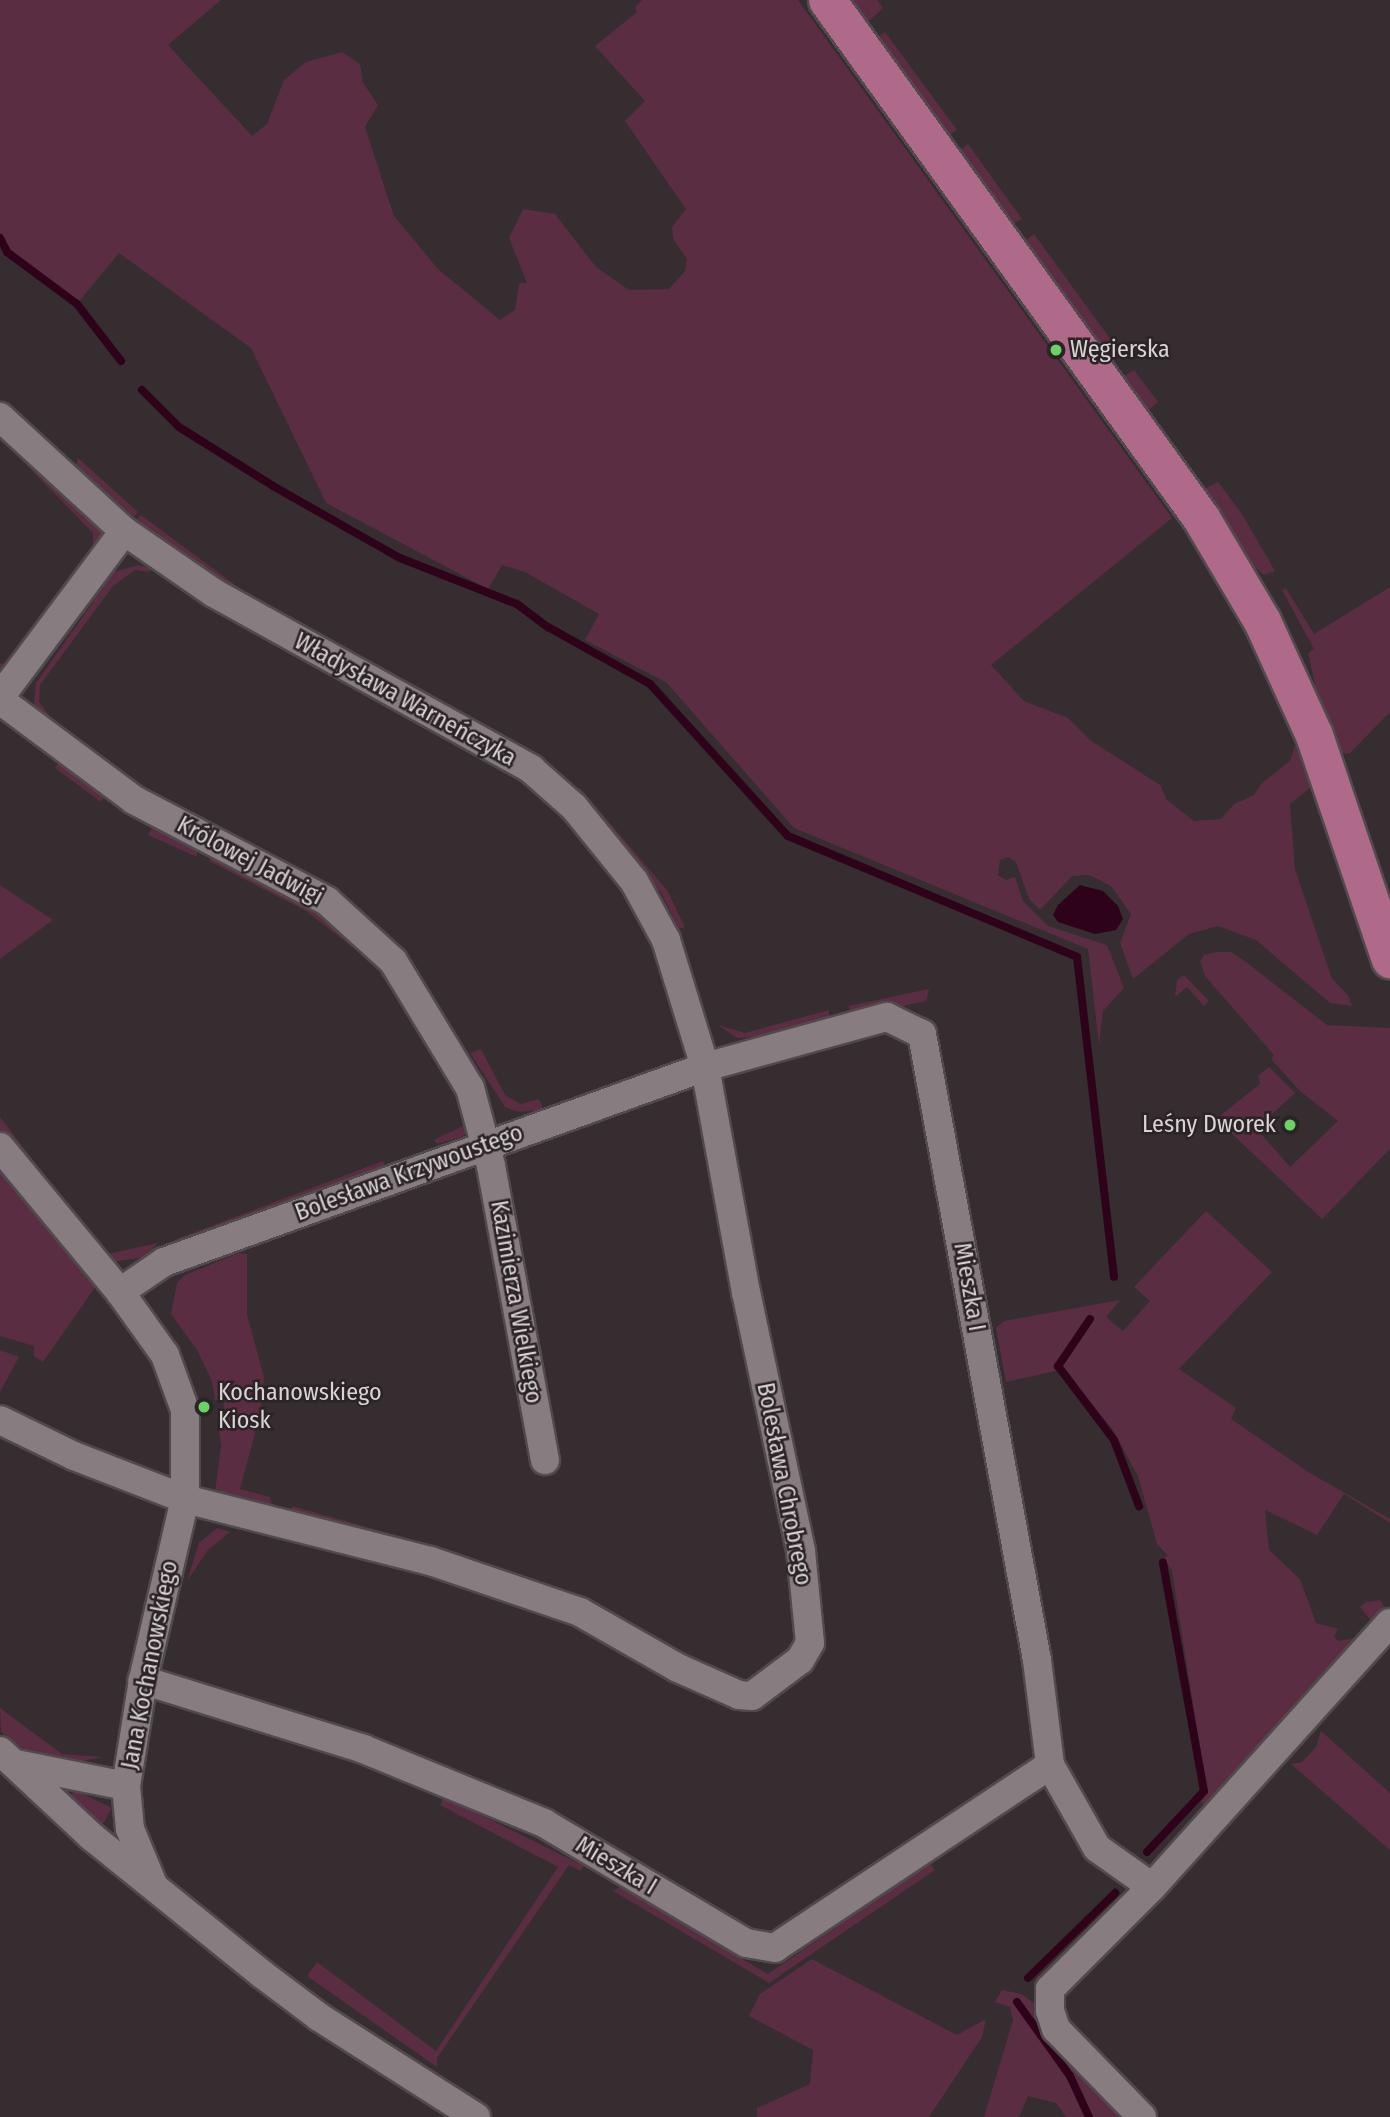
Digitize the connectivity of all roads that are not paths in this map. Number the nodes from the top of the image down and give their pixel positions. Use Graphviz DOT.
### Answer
graph roads {
  1 [pos="827,0"];
  2 [pos="0,417"];
  3 [pos="124,531"];
  4 [pos="0,699"];
  5 [pos="1390,959"];
  6 [pos="705,1067"];
  7 [pos="486,1144"];
  8 [pos="0,1147"];
  9 [pos="120,1292"];
  10 [pos="0,1420"];
  11 [pos="545,1460"];
  12 [pos="185,1499"];
  13 [pos="1390,1623"];
  14 [pos="142,1680"];
  15 [pos="8,1758"];
  16 [pos="1050,1765"];
  17 [pos="127,1800"];
  18 [pos="92,1838"];
  19 [pos="152,1882"];
  20 [pos="1152,1887"];
  21 [pos="476,2117"];
  22 [pos="1142,2117"];
  1 -- 5 [label="main road"];
  2 -- 3 [label="street, Władysława Warneńczyka"];
  3 -- 4 [label="street"];
  3 -- 6 [label="street, Władysława Warneńczyka"];
  4 -- 7 [label="street, Królowej Jadwigi"];
  6 -- 7 [label="street, Bolesława Krzywoustego"];
  6 -- 12 [label="street, Bolesława Chrobrego"];
  6 -- 16 [label="street, Mieszka I"];
  7 -- 9 [label="street, Bolesława Krzywoustego"];
  7 -- 11 [label="street, Kazimierza Wielkiego"];
  8 -- 9 [label="street, Jana Kochanowskiego"];
  9 -- 12 [label="street, Jana Kochanowskiego"];
  10 -- 12 [label="street, Bolesława Chrobrego"];
  12 -- 14 [label="street, Jana Kochanowskiego"];
  13 -- 20 [label="street"];
  14 -- 16 [label="street, Mieszka I"];
  14 -- 17 [label="street, Jana Kochanowskiego"];
  15 -- 17 [label="street"];
  15 -- 18 [label="street"];
  16 -- 20 [label="street, Mieszka I"];
  17 -- 18 [label="street"];
  17 -- 19 [label="street, Jana Kochanowskiego"];
  18 -- 19 [label="street"];
  19 -- 21 [label="street, Jana Kochanowskiego"];
  20 -- 22 [label="street"];
}
